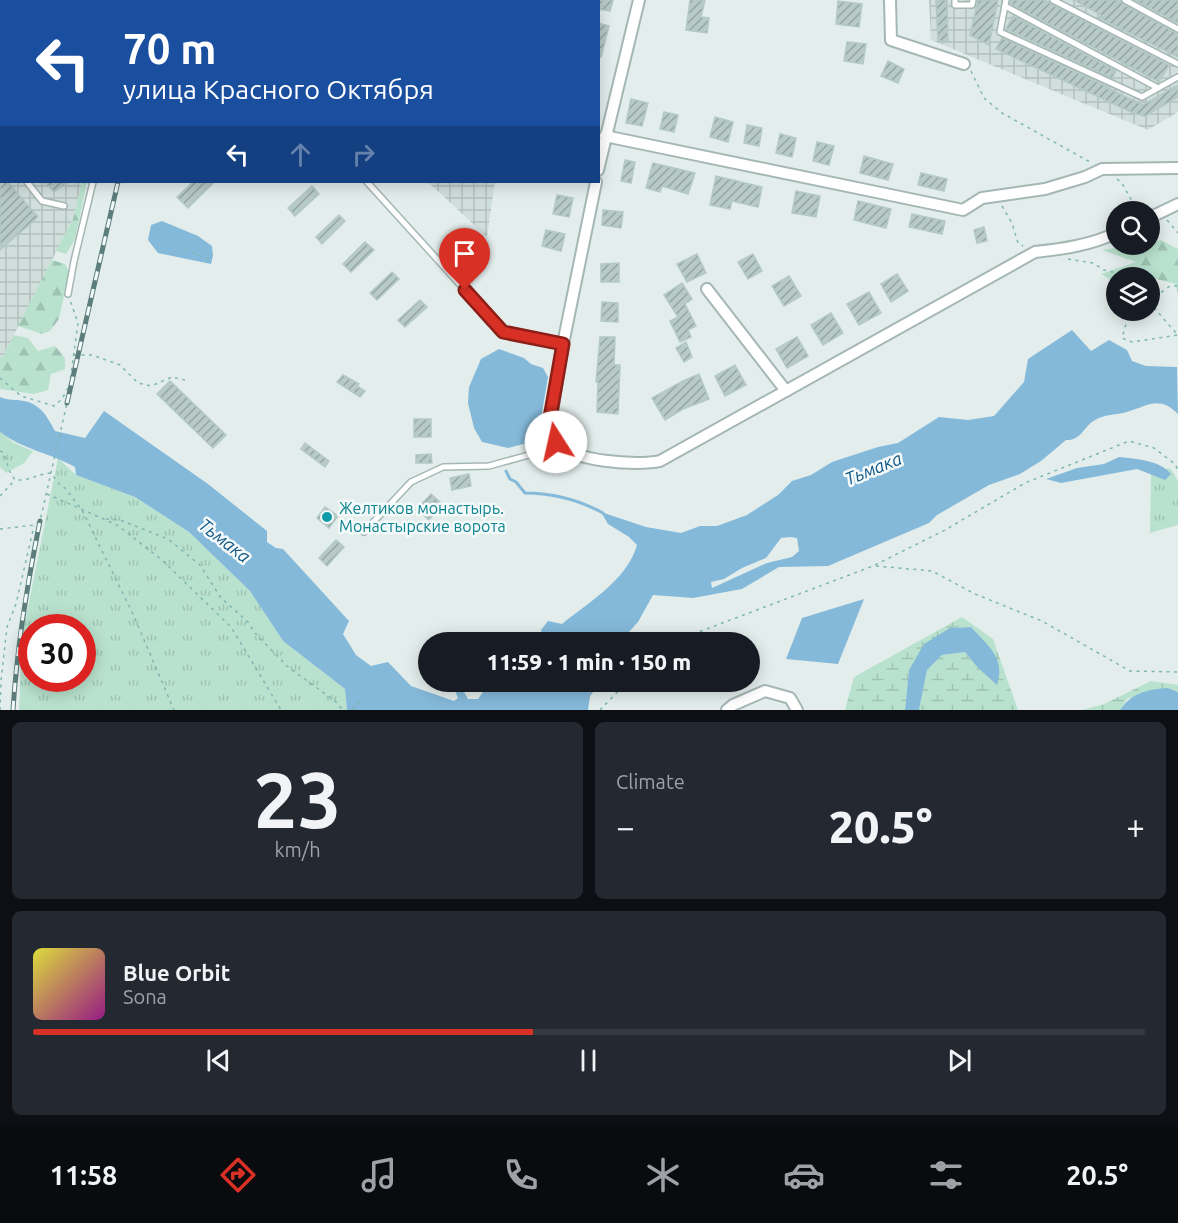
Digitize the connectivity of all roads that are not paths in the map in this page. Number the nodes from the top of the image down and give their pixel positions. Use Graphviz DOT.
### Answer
graph roads {
  1 [pos="639,0"];
  2 [pos="890,0"];
  3 [pos="955,0"];
  4 [pos="973,0"];
  5 [pos="1053,0"];
  6 [pos="1125,0"];
  7 [pos="1005,3"];
  8 [pos="1178,29"];
  9 [pos="964,64"];
  10 [pos="1178,64"];
  11 [pos="1178,77"];
  12 [pos="1158,88"];
  13 [pos="606,136"];
  14 [pos="600,162"];
  15 [pos="1178,168"];
  16 [pos="28,183"];
  17 [pos="93,183"];
  18 [pos="368,183"];
  19 [pos="596,183"];
  20 [pos="1178,204"];
  21 [pos="64,206"];
  22 [pos="1160,212"];
  23 [pos="1106,238"];
  24 [pos="707,289"];
  25 [pos="465,290"];
  26 [pos="68,294"];
  27 [pos="563,344"];
  28 [pos="786,391"];
  29 [pos="556,442"];
  30 [pos="364,532"];
  31 [pos="727,710"];
  32 [pos="797,710"];
  1 -- 13 [label="street"];
  2 -- 9 [label="street"];
  3 -- 4 [label="lane"];
  5 -- 10 [label="lane"];
  6 -- 8 [label="lane"];
  7 -- 12 [label="lane"];
  7 -- 12 [label="lane"];
  11 -- 12 [label="lane"];
  13 -- 14 [label="street"];
  13 -- 15 [label="street"];
  16 -- 21 [label="lane"];
  17 -- 26 [label="lane"];
  18 -- 25 [label="lane"];
  19 -- 27 [label="street"];
  20 -- 22 [label="street"];
  23 -- 28 [label="street"];
  24 -- 28 [label="street"];
  25 -- 27 [label="street"];
  27 -- 29 [label="street"];
  28 -- 29 [label="street"];
  29 -- 30 [label="lane"];
  31 -- 32 [label="street"];
}
